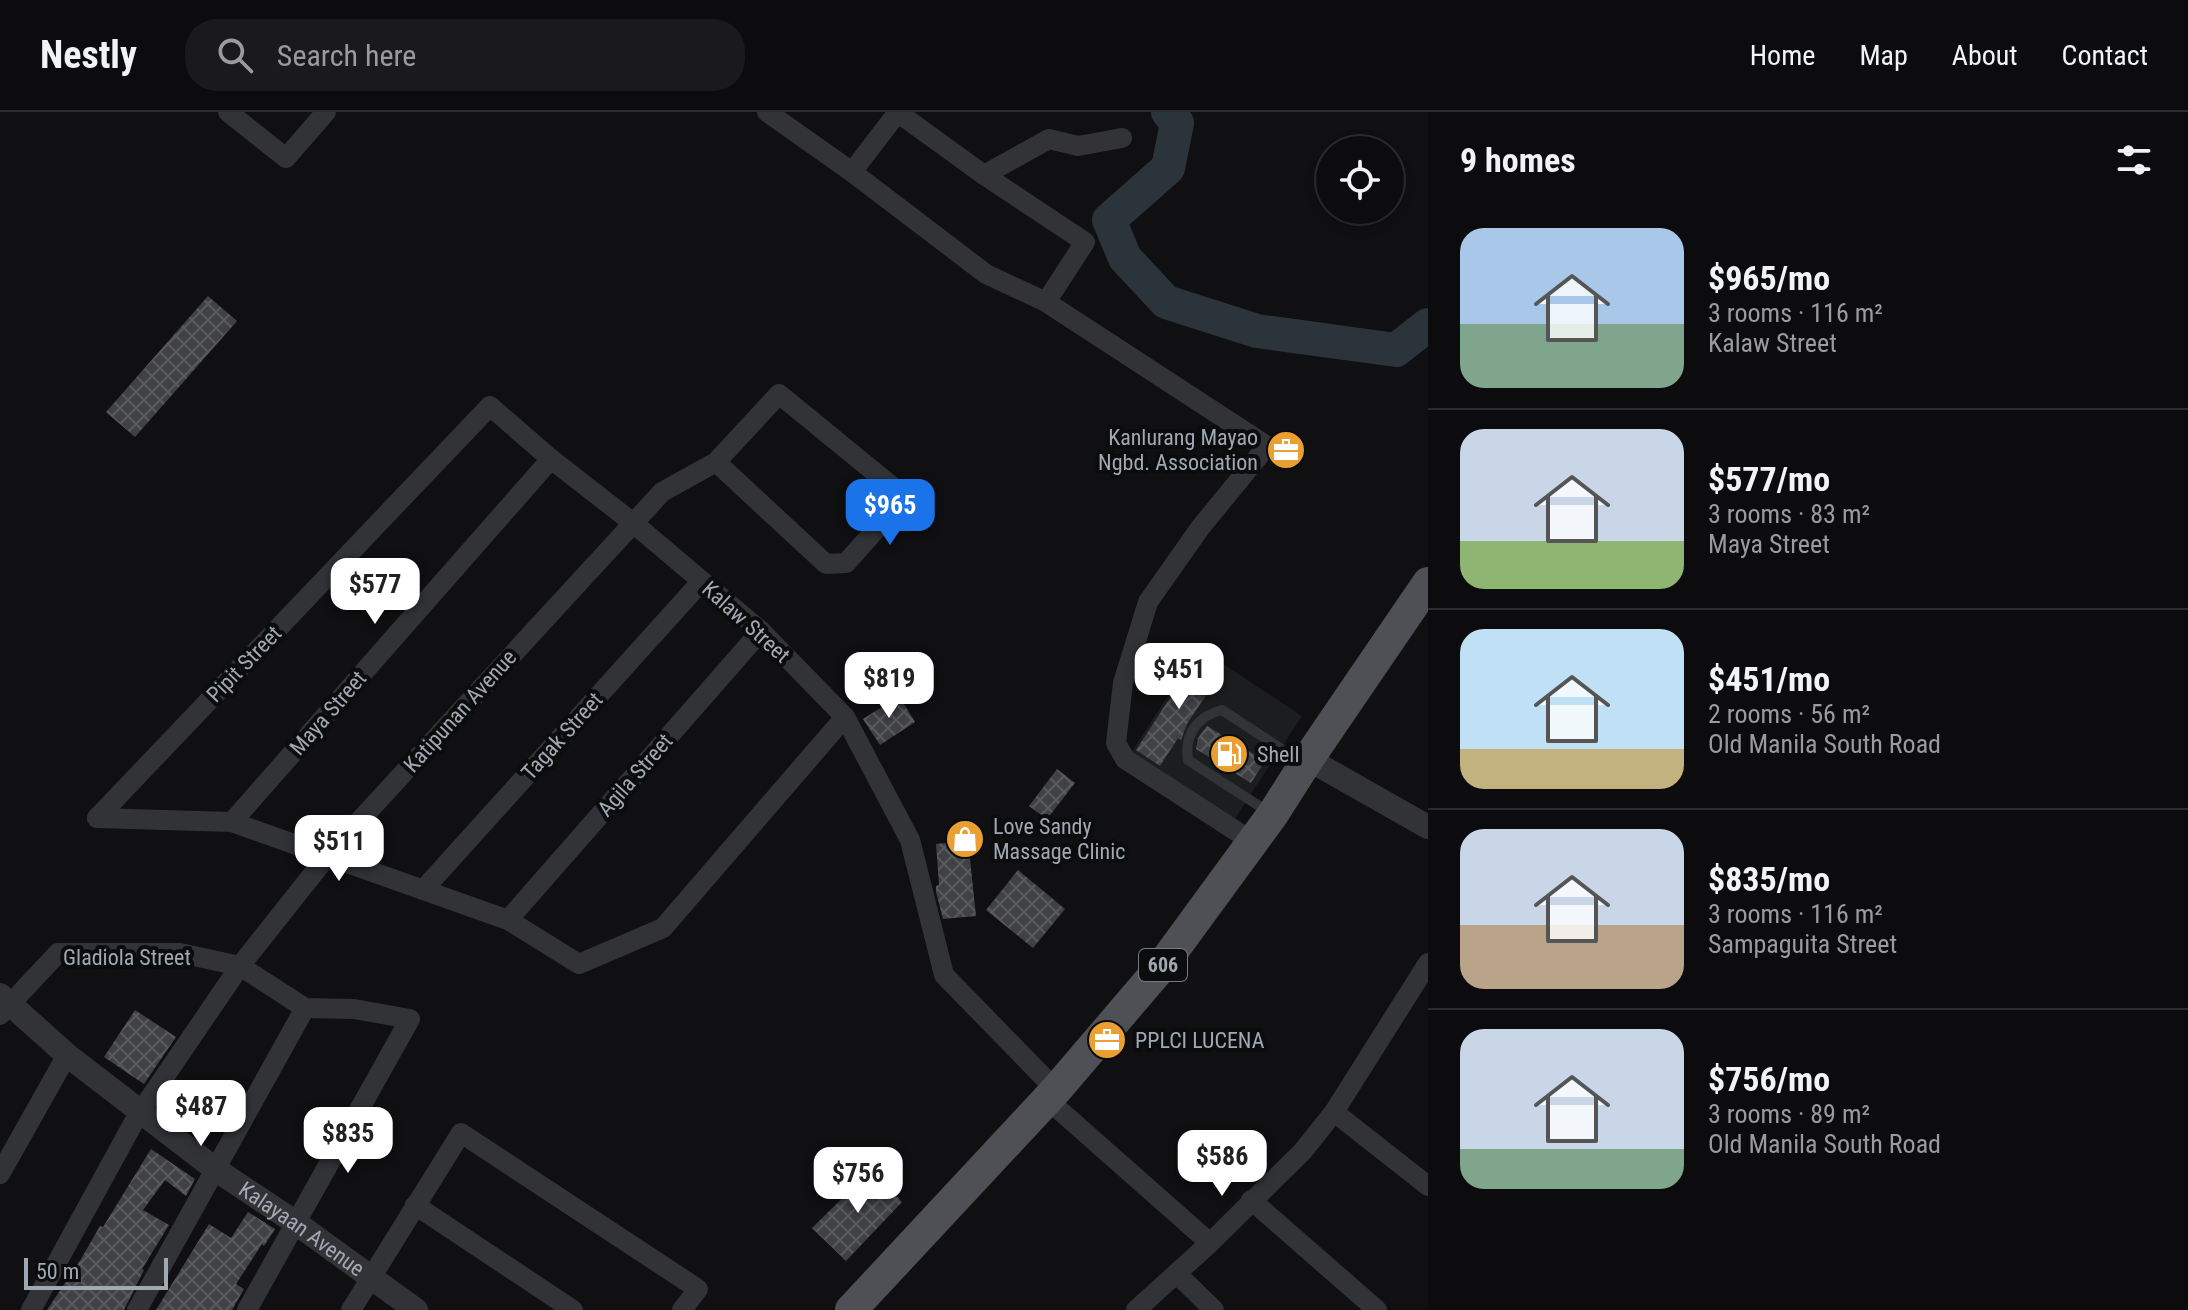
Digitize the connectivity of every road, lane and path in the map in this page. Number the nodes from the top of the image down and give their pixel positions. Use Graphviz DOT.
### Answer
graph roads {
  1 [pos="228,112"];
  2 [pos="326,112"];
  3 [pos="767,112"];
  4 [pos="897,112"];
  5 [pos="913,120"];
  6 [pos="1122,138"];
  7 [pos="852,172"];
  8 [pos="984,175"];
  9 [pos="1046,302"];
  10 [pos="490,406"];
  11 [pos="551,459"];
  12 [pos="716,462"];
  13 [pos="632,522"];
  14 [pos="701,582"];
  15 [pos="1428,583"];
  16 [pos="761,631"];
  17 [pos="845,717"];
  18 [pos="1306,762"];
  19 [pos="1273,814"];
  20 [pos="232,822"];
  21 [pos="1428,827"];
  22 [pos="1253,842"];
  23 [pos="328,855"];
  24 [pos="423,890"];
  25 [pos="508,920"];
  26 [pos="1428,963"];
  27 [pos="240,966"];
  28 [pos="4,1005"];
  29 [pos="305,1008"];
  30 [pos="67,1055"];
  31 [pos="1052,1095"];
  32 [pos="140,1112"];
  33 [pos="1334,1112"];
  34 [pos="215,1169"];
  35 [pos="0,1174"];
  36 [pos="1428,1186"];
  37 [pos="1251,1200"];
  38 [pos="415,1205"];
  39 [pos="296,1223"];
  40 [pos="1210,1243"];
  41 [pos="1177,1274"];
  42 [pos="370,1276"];
  43 [pos="31,1310"];
  44 [pos="137,1310"];
  45 [pos="247,1310"];
  46 [pos="351,1310"];
  47 [pos="416,1310"];
  48 [pos="573,1310"];
  49 [pos="682,1310"];
  50 [pos="851,1310"];
  51 [pos="1136,1310"];
  52 [pos="1214,1310"];
  53 [pos="1377,1310"];
  1 -- 2 [label="street"];
  3 -- 7 [label="street"];
  4 -- 5 [label="street"];
  4 -- 7 [label="street"];
  5 -- 8 [label="street"];
  6 -- 8 [label="street"];
  7 -- 9 [label="street"];
  8 -- 9 [label="street"];
  9 -- 22 [label="street"];
  10 -- 11 [label="street, Kalaw Street"];
  10 -- 20 [label="street, Pipit Street"];
  11 -- 13 [label="street, Kalaw Street"];
  11 -- 20 [label="street, Maya Street"];
  12 -- 12 [label="street, Katipunan Avenue"];
  12 -- 13 [label="street, Katipunan Avenue"];
  13 -- 14 [label="street, Kalaw Street"];
  13 -- 23 [label="street, Katipunan Avenue"];
  14 -- 16 [label="street, Kalaw Street"];
  14 -- 24 [label="street, Tagak Street"];
  15 -- 18 [label="main road, 606"];
  16 -- 17 [label="street, Kalaw Street"];
  16 -- 25 [label="street, Agila Street"];
  17 -- 25 [label="street"];
  17 -- 31 [label="street, Kalaw Street"];
  18 -- 19 [label="main road, 606"];
  18 -- 19 [label="lane"];
  18 -- 21 [label="street"];
  19 -- 22 [label="main road, 606"];
  20 -- 23 [label="street"];
  22 -- 31 [label="main road, 606"];
  23 -- 24 [label="street"];
  23 -- 27 [label="street, Katipunan Avenue"];
  24 -- 25 [label="street"];
  26 -- 33 [label="street"];
  27 -- 28 [label="street, Gladiola Street"];
  27 -- 29 [label="street, Gladiola Street"];
  27 -- 32 [label="street, Katipunan Avenue"];
  28 -- 30 [label="street, Kalayaan Avenue"];
  29 -- 34 [label="street"];
  29 -- 39 [label="street"];
  30 -- 32 [label="street, Kalayaan Avenue"];
  30 -- 35 [label="street"];
  31 -- 40 [label="street, Kalaw Street"];
  31 -- 50 [label="main road, 606"];
  32 -- 34 [label="street, Kalayaan Avenue"];
  32 -- 43 [label="street, Katipunan Avenue"];
  33 -- 36 [label="street"];
  33 -- 37 [label="street"];
  34 -- 39 [label="street, Kalayaan Avenue"];
  34 -- 44 [label="street"];
  37 -- 40 [label="street"];
  37 -- 53 [label="street"];
  38 -- 42 [label="street"];
  38 -- 48 [label="street"];
  38 -- 49 [label="street"];
  39 -- 42 [label="street, Kalayaan Avenue"];
  39 -- 45 [label="street"];
  40 -- 41 [label="street"];
  41 -- 51 [label="street"];
  41 -- 52 [label="street"];
  42 -- 46 [label="street"];
  42 -- 47 [label="street, Kalayaan Avenue"];
}
